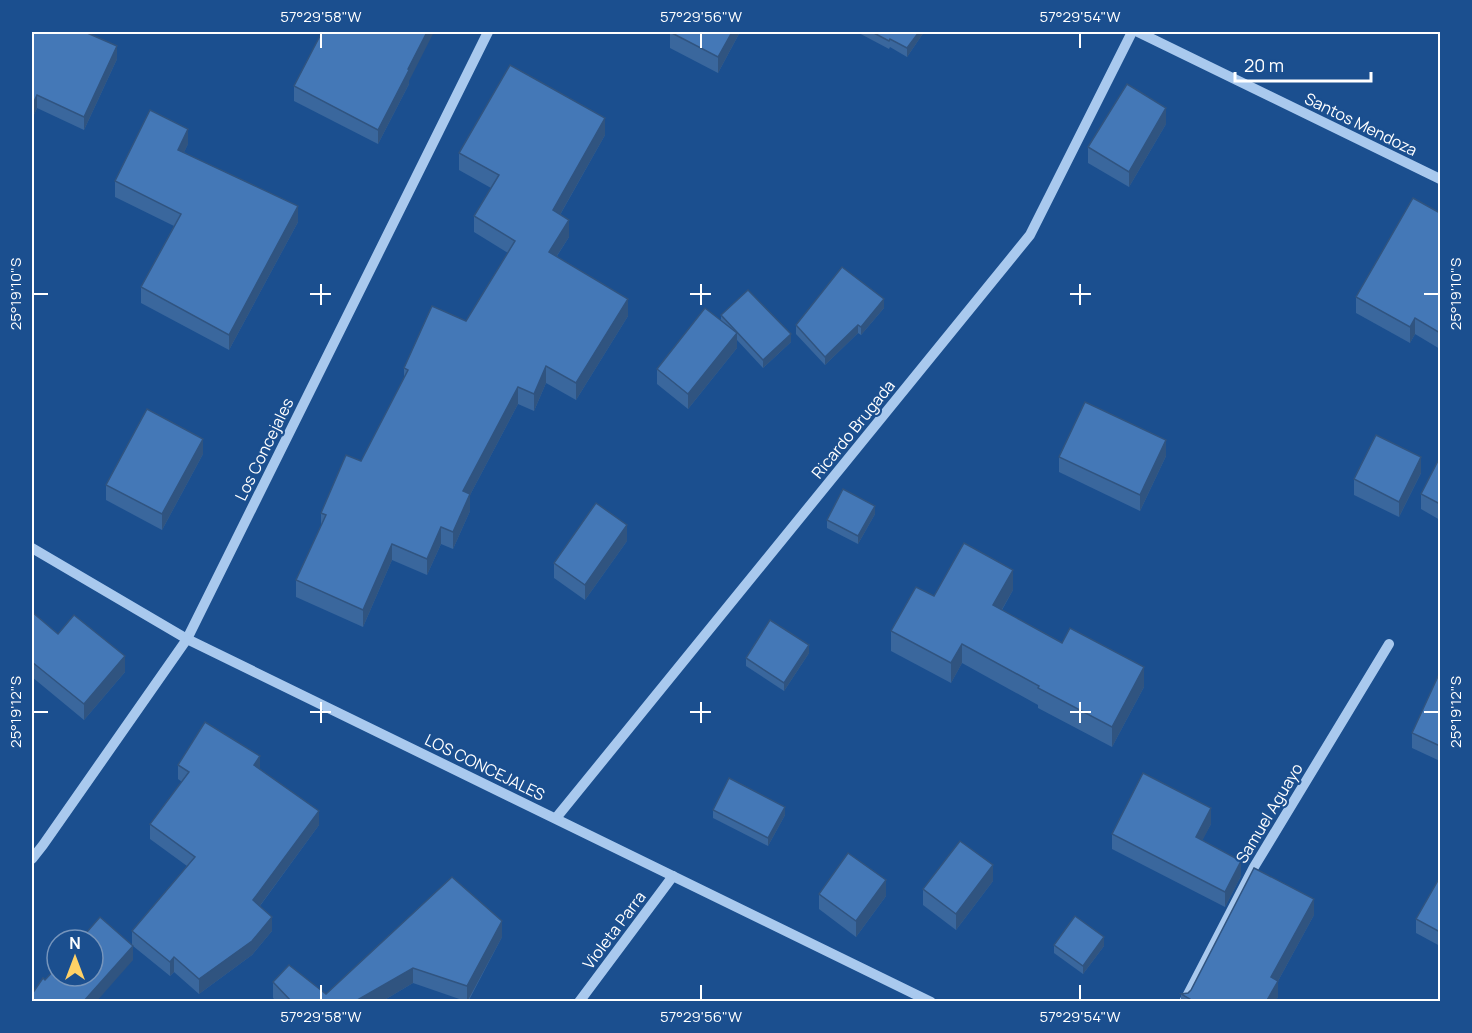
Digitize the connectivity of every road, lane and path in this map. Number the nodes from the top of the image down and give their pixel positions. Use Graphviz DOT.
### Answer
graph roads {
  1 [pos="488,32"];
  2 [pos="1132,32"];
  3 [pos="1138,32"];
  4 [pos="1440,179"];
  5 [pos="32,548"];
  6 [pos="187,639"];
  7 [pos="1389,644"];
  8 [pos="556,818"];
  9 [pos="32,859"];
  10 [pos="673,876"];
  11 [pos="579,1002"];
  12 [pos="931,1002"];
  13 [pos="1184,1002"];
  1 -- 6 [label="street, Los Concejales"];
  2 -- 8 [label="street, Ricardo Brugada"];
  3 -- 4 [label="street, Santos Mendoza"];
  5 -- 6 [label="street, LOS CONCEJALES"];
  6 -- 8 [label="street, LOS CONCEJALES"];
  6 -- 9 [label="street, Los Concejales"];
  7 -- 13 [label="street, Samuel Aguayo"];
  8 -- 10 [label="street, LOS CONCEJALES"];
  10 -- 11 [label="street, Violeta Parra"];
  10 -- 12 [label="street, LOS CONCEJALES"];
}
